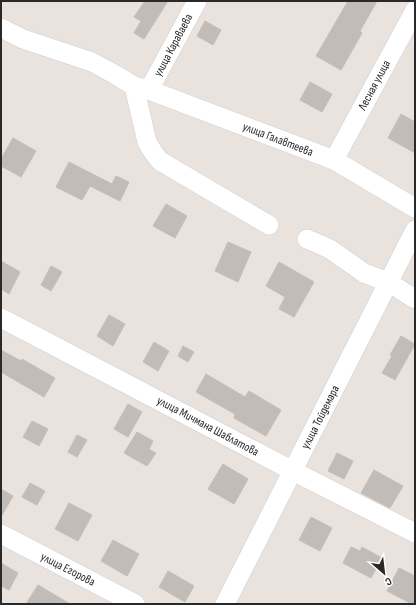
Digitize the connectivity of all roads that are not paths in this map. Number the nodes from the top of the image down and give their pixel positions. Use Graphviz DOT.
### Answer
graph roads {
  1 [pos="197,1"];
  2 [pos="415,10"];
  3 [pos="1,28"];
  4 [pos="141,88"];
  5 [pos="334,160"];
  6 [pos="415,208"];
  7 [pos="269,225"];
  8 [pos="415,230"];
  9 [pos="307,239"];
  10 [pos="388,282"];
  11 [pos="415,299"];
  12 [pos="1,318"];
  13 [pos="293,471"];
  14 [pos="415,533"];
  15 [pos="1,534"];
  16 [pos="135,604"];
  17 [pos="225,604"];
  1 -- 4 [label="street, улица Караваева"];
  2 -- 5 [label="street, Лесная улица"];
  3 -- 4 [label="street, улица Галавтеева"];
  4 -- 5 [label="street, улица Галавтеева"];
  4 -- 7 [label="street"];
  5 -- 6 [label="street, улица Галавтеева"];
  8 -- 10 [label="street, улица Тойдемара"];
  9 -- 10 [label="street"];
  10 -- 11 [label="street"];
  10 -- 13 [label="street, улица Тойдемара"];
  12 -- 13 [label="street, улица Мичмана Шаблатова"];
  13 -- 14 [label="street, улица Мичмана Шаблатова"];
  13 -- 17 [label="street, улица Тойдемара"];
  15 -- 16 [label="street, улица Егорова"];
}
